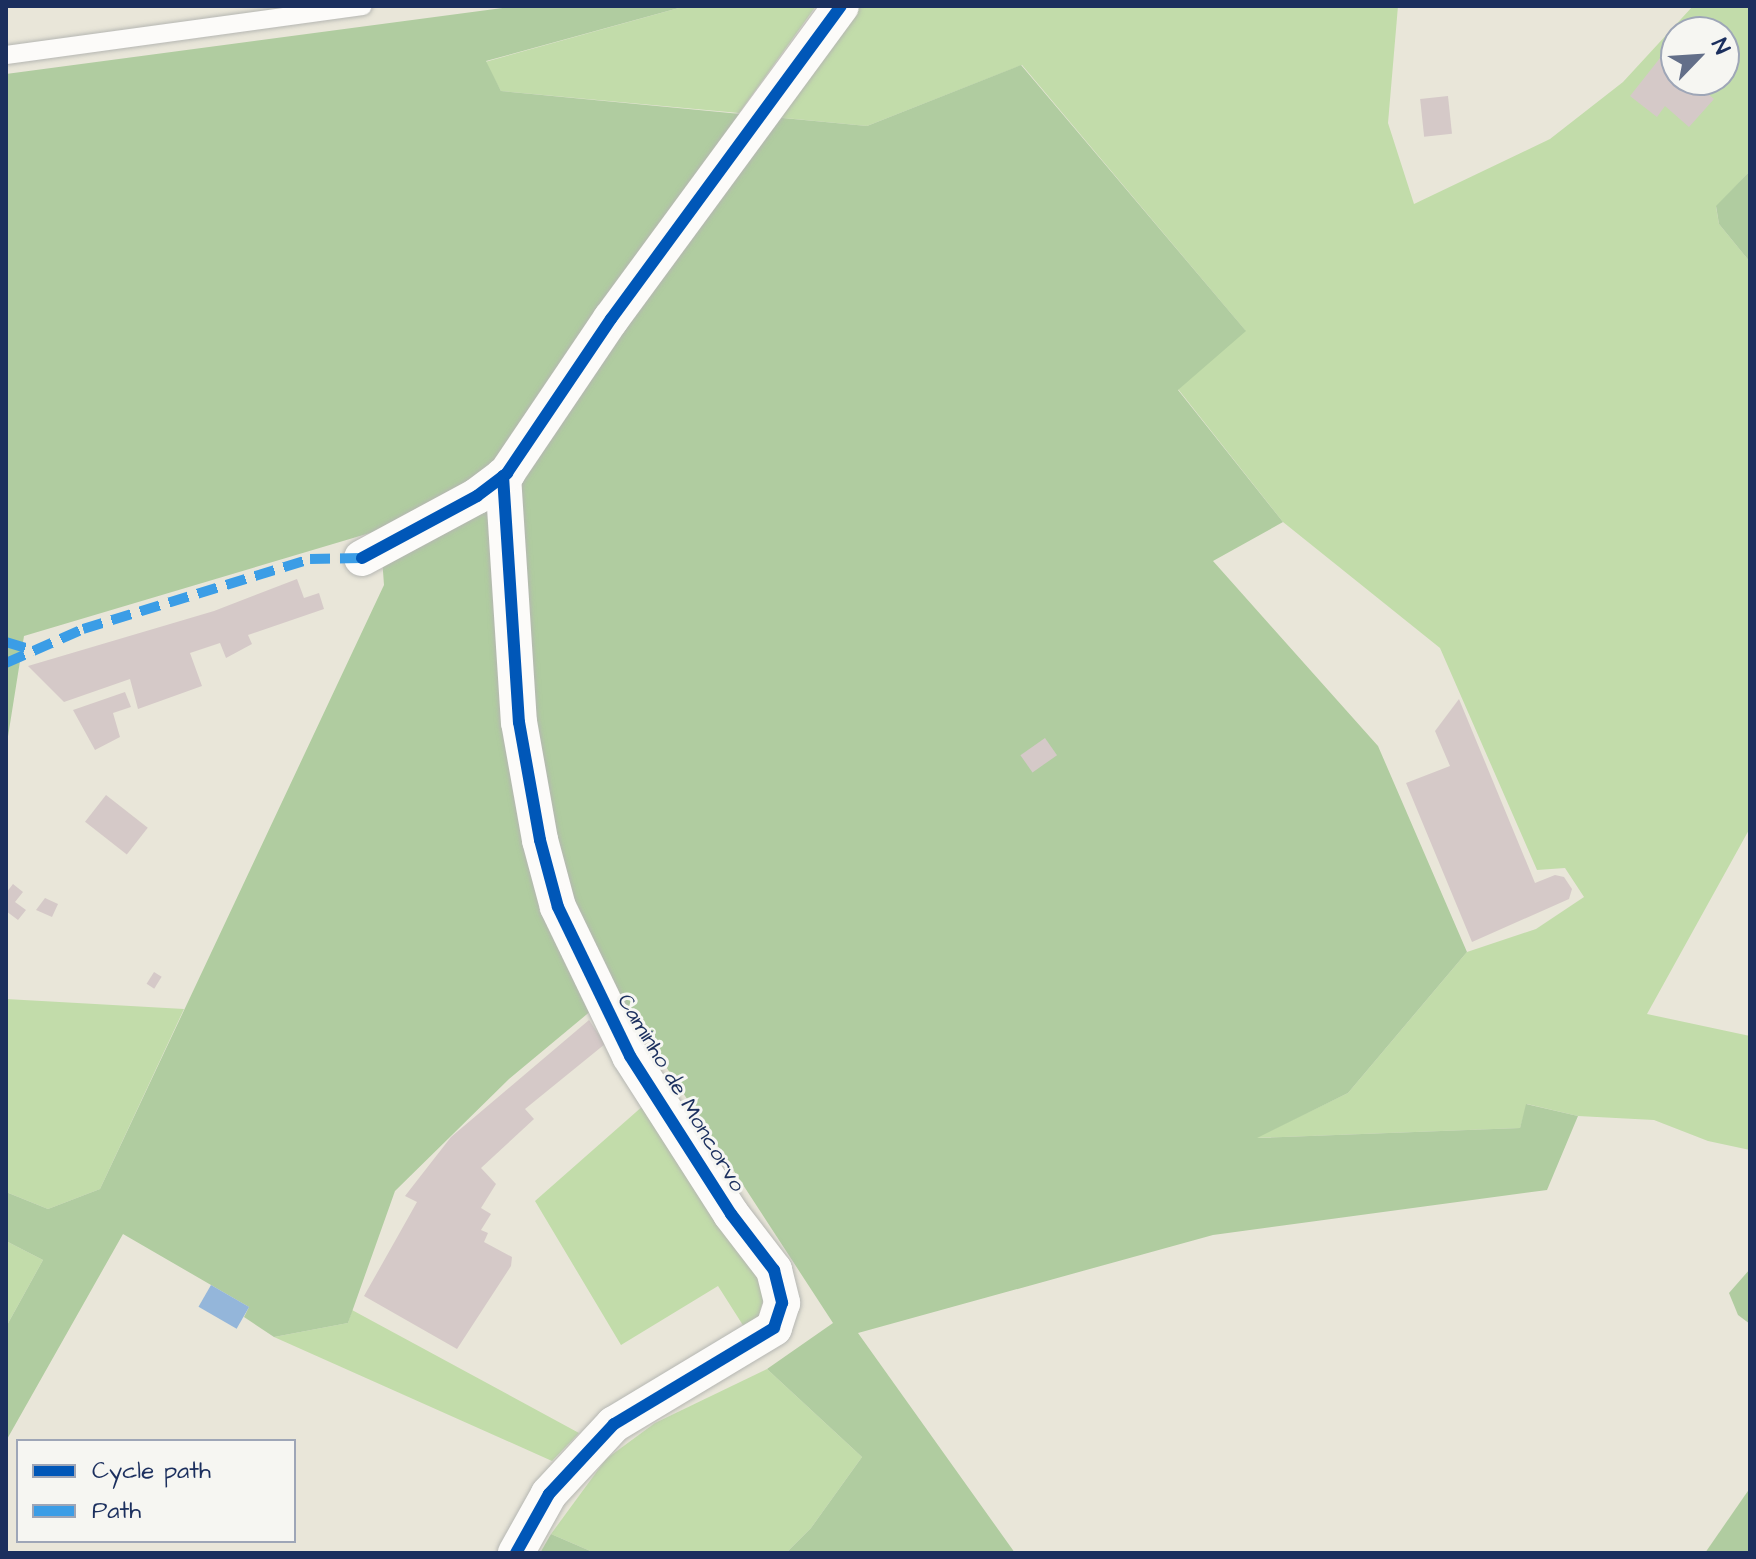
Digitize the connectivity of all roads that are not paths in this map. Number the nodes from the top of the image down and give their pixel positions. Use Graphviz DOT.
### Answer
graph roads {
  1 [pos="363,6"];
  2 [pos="841,6"];
  3 [pos="6,55"];
  4 [pos="503,476"];
  5 [pos="362,558"];
  6 [pos="516,1553"];
  1 -- 3 [label="lane"];
  2 -- 4 [label="street"];
  4 -- 5 [label="street"];
  4 -- 6 [label="street, Caminho de Moncorvo"];
}
